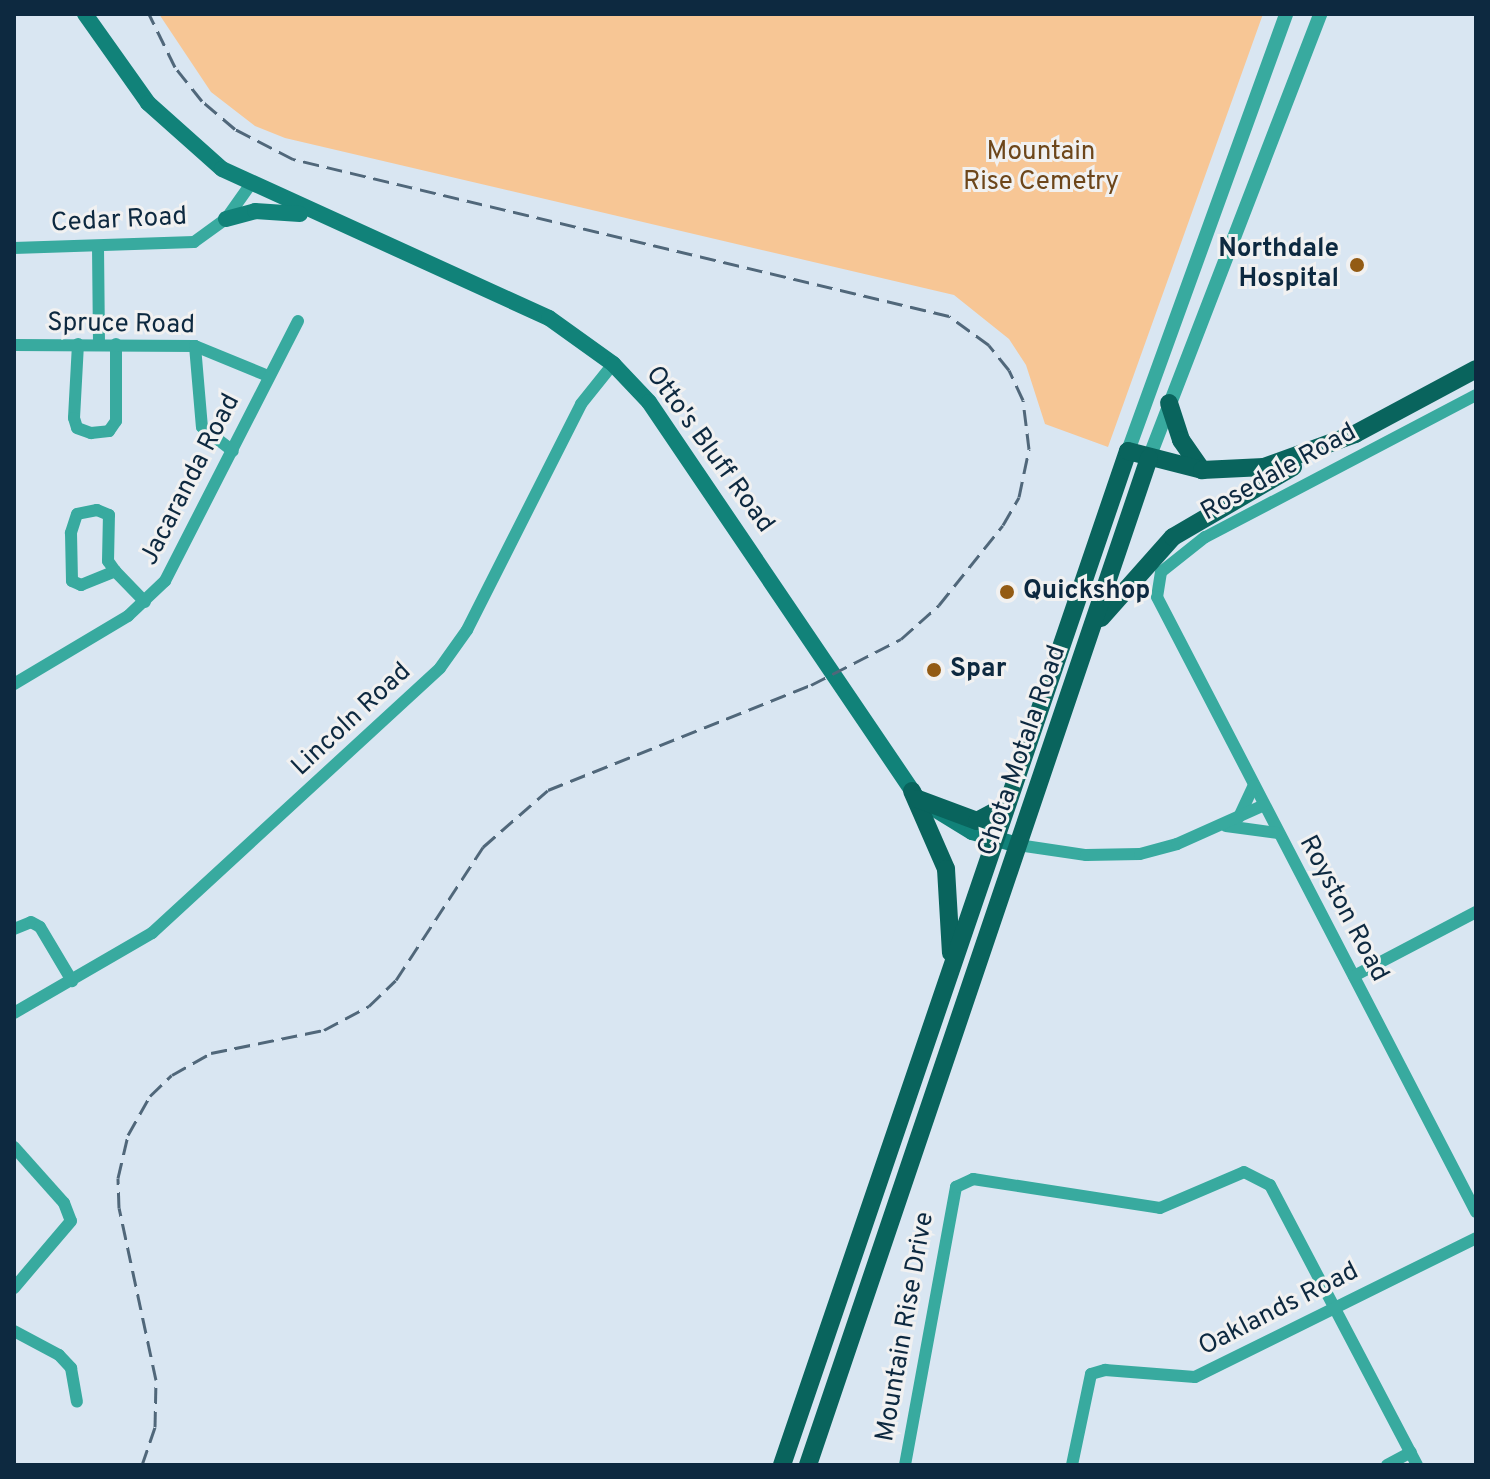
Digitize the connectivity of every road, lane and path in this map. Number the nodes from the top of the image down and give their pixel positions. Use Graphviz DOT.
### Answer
graph roads {
  1 [pos="85,14"];
  2 [pos="1286,14"];
  3 [pos="1320,14"];
  4 [pos="250,185"];
  5 [pos="318,216"];
  6 [pos="226,219"];
  7 [pos="98,247"];
  8 [pos="14,248"];
  9 [pos="298,321"];
  10 [pos="99,343"];
  11 [pos="78,344"];
  12 [pos="116,344"];
  13 [pos="14,345"];
  14 [pos="195,346"];
  15 [pos="613,364"];
  16 [pos="1476,369"];
  17 [pos="268,376"];
  18 [pos="1476,395"];
  19 [pos="1169,403"];
  20 [pos="1355,434"];
  21 [pos="233,451"];
  22 [pos="1128,451"];
  23 [pos="1149,458"];
  24 [pos="1202,470"];
  25 [pos="115,571"];
  26 [pos="145,602"];
  27 [pos="1093,628"];
  28 [pos="1169,628"];
  29 [pos="14,684"];
  30 [pos="1254,785"];
  31 [pos="915,795"];
  32 [pos="1264,805"];
  33 [pos="1005,806"];
  34 [pos="1239,817"];
  35 [pos="1218,826"];
  36 [pos="1277,833"];
  37 [pos="996,840"];
  38 [pos="1018,845"];
  39 [pos="1476,912"];
  40 [pos="14,929"];
  41 [pos="950,976"];
  42 [pos="1354,976"];
  43 [pos="72,981"];
  44 [pos="14,1013"];
  45 [pos="14,1147"];
  46 [pos="1476,1212"];
  47 [pos="1476,1238"];
  48 [pos="14,1288"];
  49 [pos="1336,1306"];
  50 [pos="14,1331"];
  51 [pos="77,1401"];
  52 [pos="1411,1452"];
  53 [pos="782,1465"];
  54 [pos="808,1465"];
  55 [pos="905,1465"];
  56 [pos="1072,1465"];
  57 [pos="1387,1465"];
  58 [pos="1417,1465"];
  1 -- 4 [label="main road, Otto's Bluff Road"];
  2 -- 22 [label="street, Chota Motala Road"];
  3 -- 19 [label="street, Chota Motala Road"];
  4 -- 5 [label="main road, Otto's Bluff Road"];
  4 -- 6 [label="street, Cedar Road"];
  5 -- 6 [label="main road"];
  5 -- 15 [label="main road, Otto's Bluff Road"];
  6 -- 7 [label="street, Cedar Road"];
  7 -- 8 [label="street, Cedar Road"];
  7 -- 10 [label="street"];
  9 -- 17 [label="street, Jacaranda Road"];
  10 -- 11 [label="street, Spruce Road"];
  10 -- 12 [label="street, Spruce Road"];
  11 -- 12 [label="street"];
  11 -- 13 [label="street, Spruce Road"];
  12 -- 14 [label="street, Spruce Road"];
  14 -- 17 [label="street, Spruce Road"];
  14 -- 21 [label="street"];
  15 -- 31 [label="main road, Otto's Bluff Road"];
  15 -- 43 [label="street, Lincoln Road"];
  16 -- 20 [label="main road"];
  17 -- 21 [label="street, Jacaranda Road"];
  18 -- 28 [label="street, Rosedale Road"];
  19 -- 23 [label="street, Chota Motala Road"];
  19 -- 24 [label="main road"];
  20 -- 24 [label="main road"];
  20 -- 27 [label="main road"];
  21 -- 26 [label="street, Jacaranda Road"];
  22 -- 23 [label="main road"];
  22 -- 33 [label="main road, Chota Motala Road"];
  23 -- 24 [label="main road"];
  23 -- 27 [label="main road, Chota Motala Road"];
  25 -- 25 [label="street"];
  25 -- 26 [label="street"];
  26 -- 29 [label="street, Jacaranda Road"];
  27 -- 38 [label="main road, Chota Motala Road"];
  28 -- 30 [label="street, Royston Road"];
  30 -- 32 [label="street, Royston Road"];
  30 -- 34 [label="street"];
  31 -- 33 [label="main road"];
  31 -- 37 [label="main road, Otto's Bluff Road"];
  31 -- 41 [label="main road"];
  32 -- 34 [label="street, Otto's Bluff Road"];
  32 -- 36 [label="street, Royston Road"];
  33 -- 37 [label="main road, Chota Motala Road"];
  34 -- 35 [label="street, Otto's Bluff Road"];
  35 -- 36 [label="street"];
  35 -- 38 [label="street, Otto's Bluff Road"];
  36 -- 42 [label="street, Royston Road"];
  37 -- 38 [label="main road, Otto's Bluff Road"];
  37 -- 41 [label="main road, Chota Motala Road"];
  38 -- 54 [label="main road, Chota Motala Road"];
  39 -- 42 [label="street"];
  40 -- 43 [label="street"];
  41 -- 53 [label="main road, Chota Motala Road"];
  42 -- 46 [label="street, Royston Road"];
  43 -- 44 [label="street, Lincoln Road"];
  45 -- 48 [label="street"];
  47 -- 49 [label="street, Oaklands Road"];
  49 -- 52 [label="street"];
  49 -- 55 [label="street, Mountain Rise Drive"];
  49 -- 56 [label="street, Oaklands Road"];
  50 -- 51 [label="street"];
  52 -- 57 [label="street"];
  52 -- 58 [label="street"];
}
